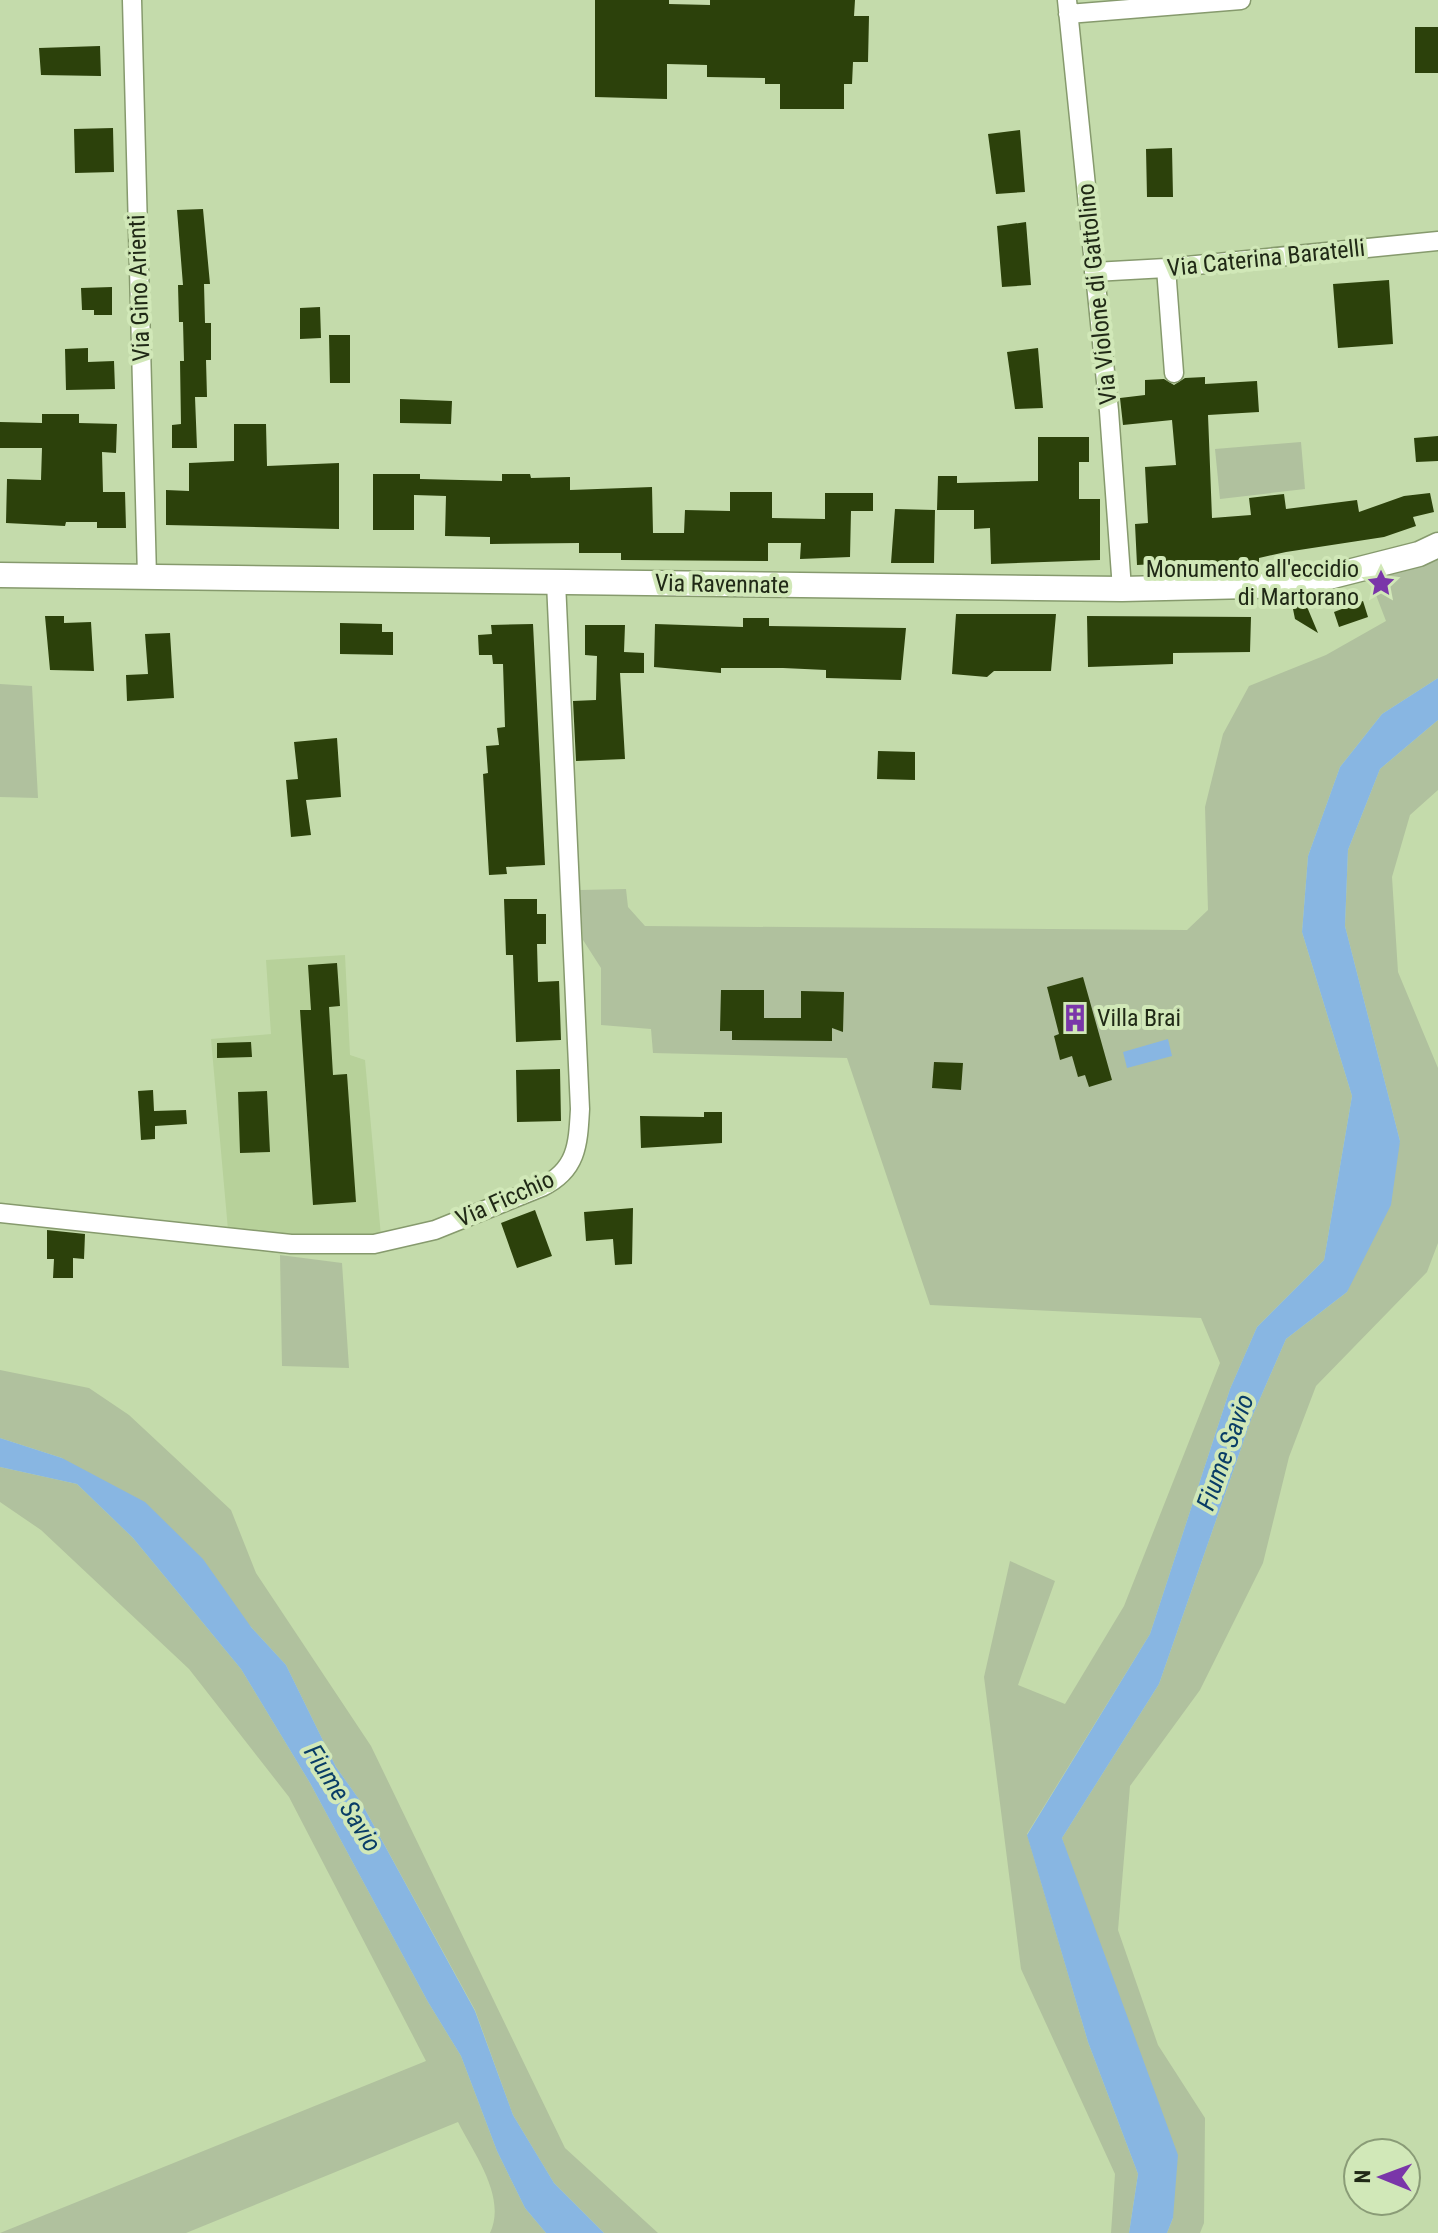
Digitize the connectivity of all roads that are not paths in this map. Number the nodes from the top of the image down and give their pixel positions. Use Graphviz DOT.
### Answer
graph roads {
  1 [pos="132,0"];
  2 [pos="1241,0"];
  3 [pos="1068,7"];
  4 [pos="1438,241"];
  5 [pos="1166,268"];
  6 [pos="1094,272"];
  7 [pos="1174,373"];
  8 [pos="1438,545"];
  9 [pos="0,575"];
  10 [pos="147,577"];
  11 [pos="556,582"];
  12 [pos="1122,589"];
  13 [pos="0,1213"];
  1 -- 10 [label="street, Via Gino Arienti"];
  2 -- 3 [label="street"];
  3 -- 6 [label="street, Via Violone di Gattolino"];
  4 -- 5 [label="street, Via Caterina Baratelli"];
  5 -- 6 [label="street, Via Caterina Baratelli"];
  5 -- 7 [label="street"];
  6 -- 12 [label="street, Via Violone di Gattolino"];
  8 -- 12 [label="main road, Via Ravennate"];
  9 -- 10 [label="main road, Via Ravennate"];
  10 -- 11 [label="main road, Via Ravennate"];
  11 -- 12 [label="main road, Via Ravennate"];
  11 -- 13 [label="street, Via Ficchio"];
}
